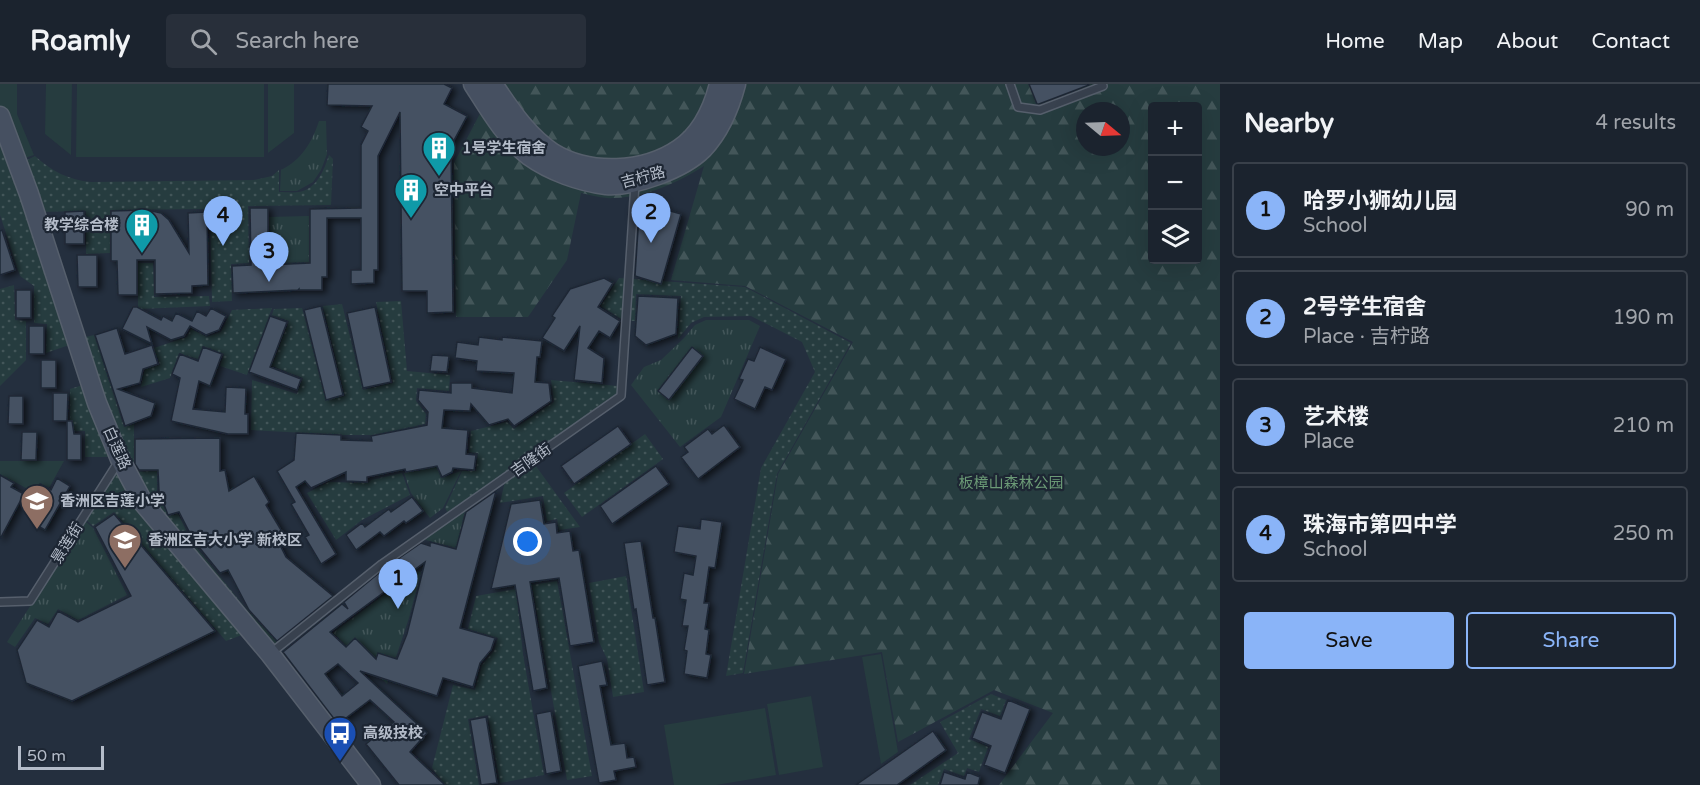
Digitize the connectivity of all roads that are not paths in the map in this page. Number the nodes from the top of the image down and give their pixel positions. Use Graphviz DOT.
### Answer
graph roads {
  1 [pos="473,84"];
  2 [pos="493,84"];
  3 [pos="719,84"];
  4 [pos="736,84"];
  5 [pos="1010,84"];
  6 [pos="1103,86"];
  7 [pos="0,116"];
  8 [pos="635,182"];
  9 [pos="120,459"];
  10 [pos="0,602"];
  11 [pos="270,654"];
  12 [pos="371,785"];
  1 -- 8 [label="main road, 吉柠路"];
  2 -- 3 [label="main road, 吉柠路"];
  4 -- 8 [label="main road, 吉柠路"];
  5 -- 6 [label="lane"];
  7 -- 9 [label="main road, 白莲路"];
  8 -- 11 [label="lane, 吉隆街"];
  9 -- 10 [label="lane, 景莲街"];
  9 -- 11 [label="main road, 白莲路"];
  11 -- 12 [label="main road, 白莲路"];
}
